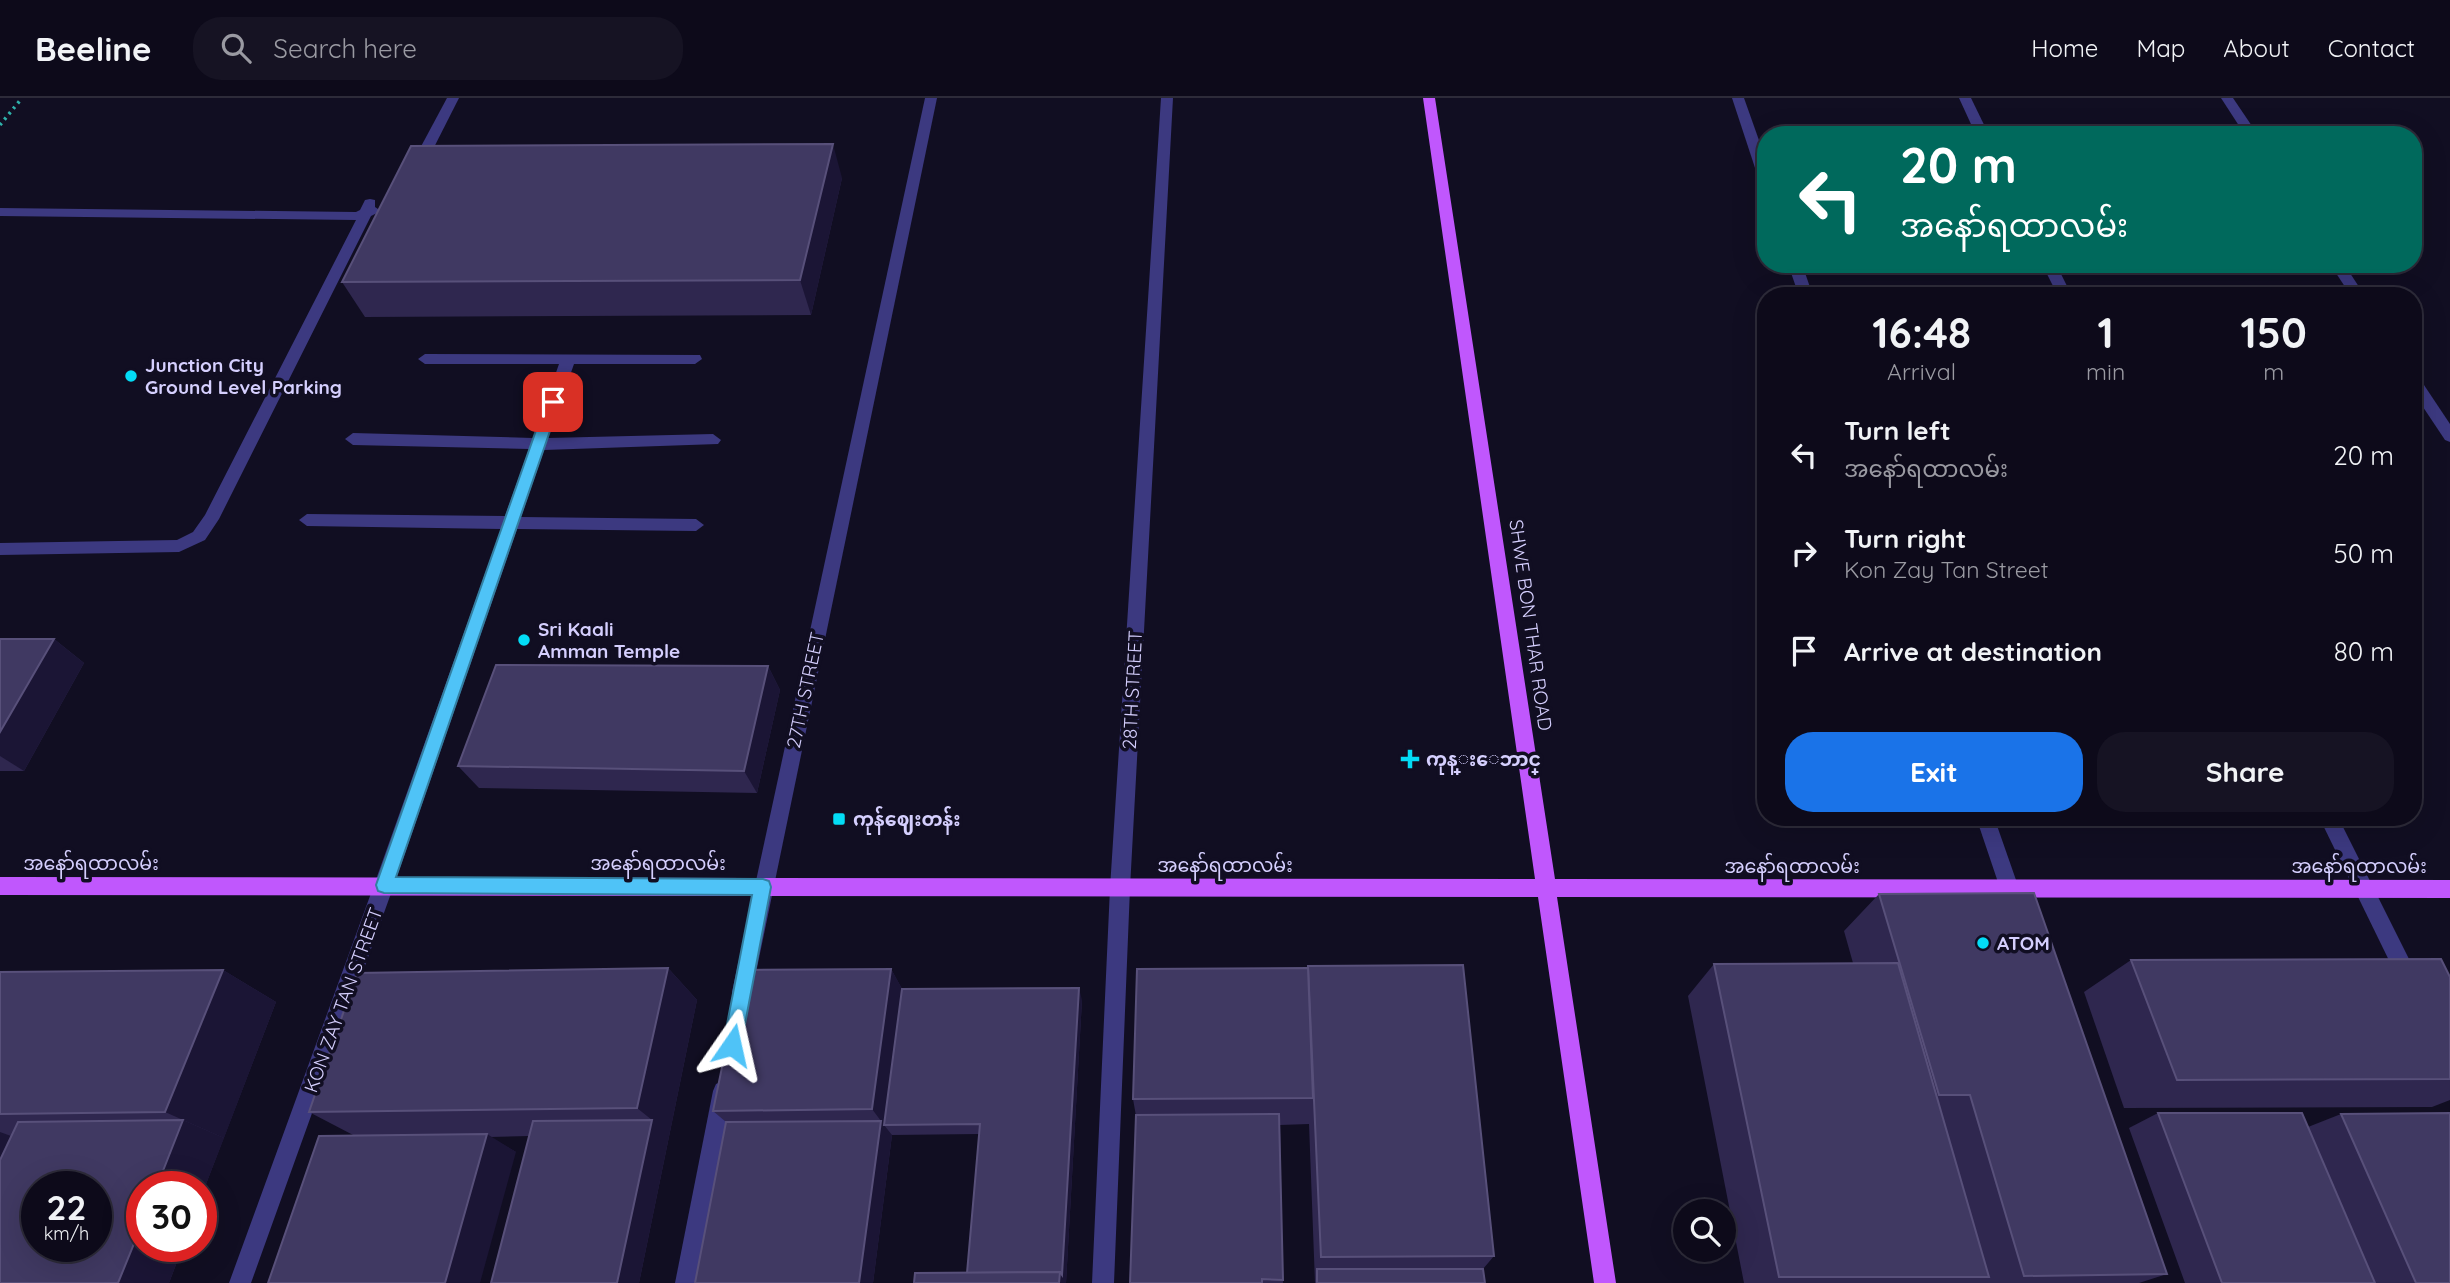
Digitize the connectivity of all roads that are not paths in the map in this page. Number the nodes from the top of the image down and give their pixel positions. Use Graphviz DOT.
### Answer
graph roads {
  1 [pos="453,98"];
  2 [pos="931,98"];
  3 [pos="1167,98"];
  4 [pos="1429,98"];
  5 [pos="1738,98"];
  6 [pos="1965,98"];
  7 [pos="2227,98"];
  8 [pos="1979,126"];
  9 [pos="2246,126"];
  10 [pos="1757,154"];
  11 [pos="409,181"];
  12 [pos="368,208"];
  13 [pos="386,208"];
  14 [pos="0,212"];
  15 [pos="425,359"];
  16 [pos="568,359"];
  17 [pos="695,359"];
  18 [pos="2422,394"];
  19 [pos="2450,436"];
  20 [pos="353,439"];
  21 [pos="713,440"];
  22 [pos="538,444"];
  23 [pos="307,520"];
  24 [pos="511,523"];
  25 [pos="696,525"];
  26 [pos="0,549"];
  27 [pos="1988,826"];
  28 [pos="2332,826"];
  29 [pos="384,885"];
  30 [pos="0,886"];
  31 [pos="763,887"];
  32 [pos="1120,888"];
  33 [pos="1547,888"];
  34 [pos="2009,888"];
  35 [pos="2364,889"];
  36 [pos="2450,889"];
  37 [pos="2018,915"];
  38 [pos="2419,1001"];
  39 [pos="739,1010"];
  40 [pos="728,1064"];
  41 [pos="240,1283"];
  42 [pos="686,1283"];
  43 [pos="1103,1283"];
  44 [pos="1605,1283"];
  1 -- 11 [label="street"];
  2 -- 31 [label="street, 27TH STREET"];
  3 -- 32 [label="street, 28TH STREET"];
  4 -- 33 [label="main road, SHWE BON THAR ROAD"];
  5 -- 10 [label="street"];
  6 -- 8 [label="street"];
  7 -- 9 [label="street"];
  12 -- 13 [label="street"];
  12 -- 14 [label="street"];
  12 -- 26 [label="street"];
  15 -- 16 [label="street"];
  16 -- 17 [label="street"];
  16 -- 22 [label="street, KON ZAY TAN STREET"];
  18 -- 19 [label="street"];
  20 -- 22 [label="street"];
  21 -- 22 [label="street"];
  22 -- 24 [label="street, KON ZAY TAN STREET"];
  23 -- 24 [label="street"];
  24 -- 25 [label="street"];
  24 -- 29 [label="street, KON ZAY TAN STREET"];
  27 -- 34 [label="street"];
  28 -- 35 [label="street"];
  29 -- 30 [label="main road, အနော်ရထာလမ်း"];
  29 -- 31 [label="main road, အနော်ရထာလမ်း"];
  29 -- 41 [label="street, KON ZAY TAN STREET"];
  31 -- 32 [label="main road, အနော်ရထာလမ်း"];
  31 -- 39 [label="street, 27TH STREET"];
  32 -- 33 [label="main road, အနော်ရထာလမ်း"];
  32 -- 43 [label="street, 28TH STREET"];
  33 -- 34 [label="main road, အနော်ရထာလမ်း"];
  33 -- 44 [label="main road, SHWE BON THAR ROAD"];
  34 -- 35 [label="main road, အနော်ရထာလမ်း"];
  34 -- 37 [label="street"];
  35 -- 36 [label="main road, အနော်ရထာလမ်း"];
  35 -- 38 [label="street"];
  40 -- 42 [label="street"];
}
